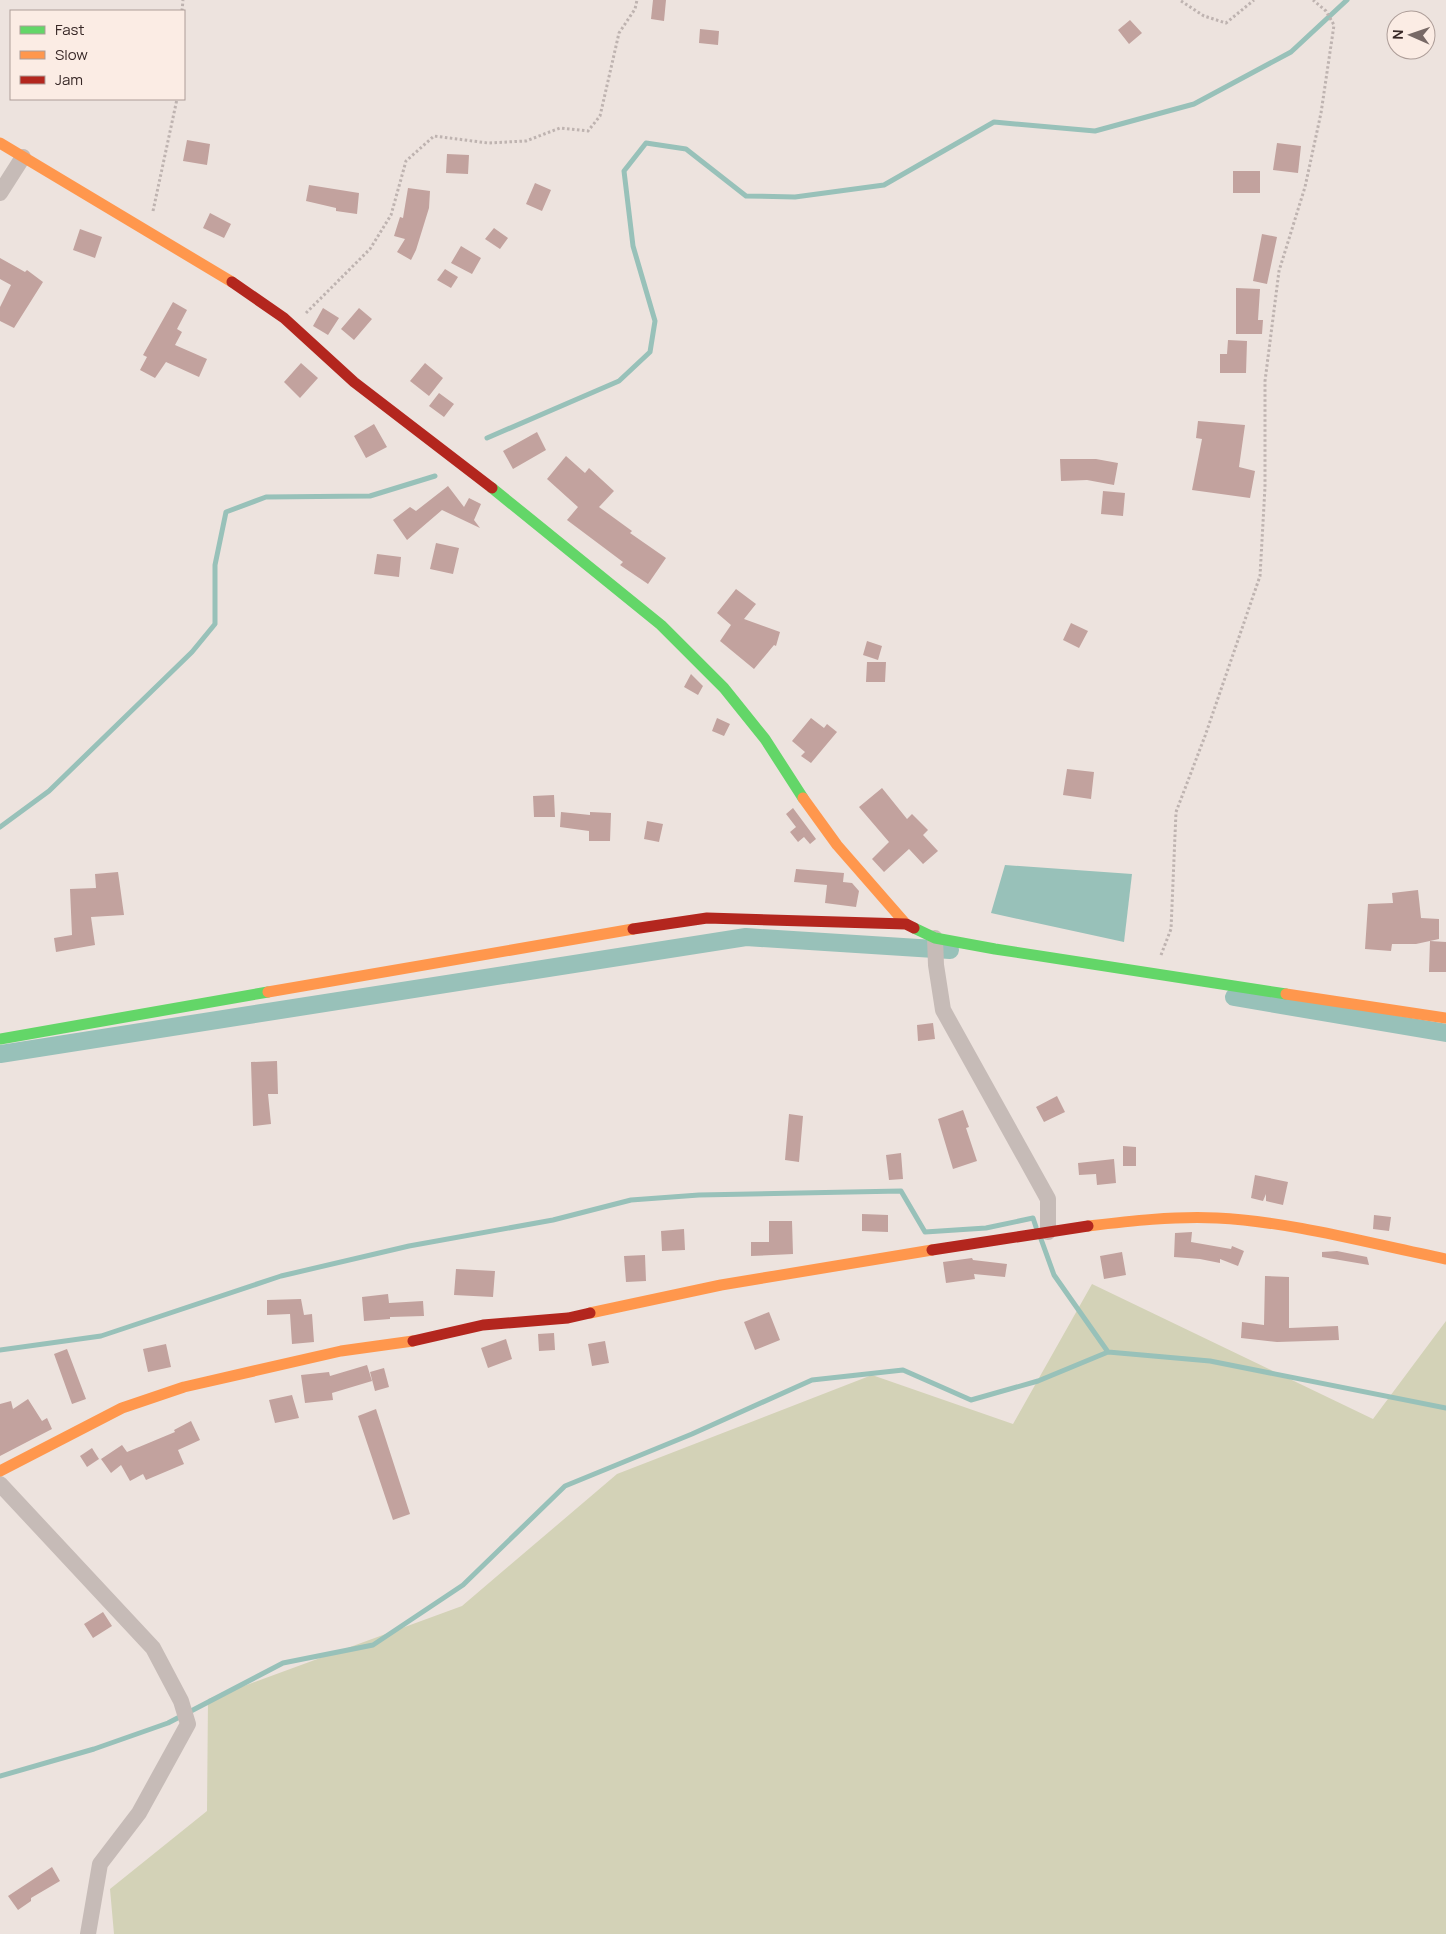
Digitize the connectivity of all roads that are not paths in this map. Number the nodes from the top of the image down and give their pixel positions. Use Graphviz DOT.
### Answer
graph roads {
  1 [pos="0,143"];
  2 [pos="23,157"];
  3 [pos="0,193"];
  4 [pos="906,924"];
  5 [pos="935,938"];
  6 [pos="1446,1018"];
  7 [pos="0,1039"];
  8 [pos="1048,1232"];
  9 [pos="1446,1259"];
  10 [pos="0,1471"];
  11 [pos="0,1484"];
  12 [pos="88,1934"];
  1 -- 2 [label="street"];
  2 -- 3 [label="street"];
  2 -- 4 [label="street"];
  4 -- 5 [label="street"];
  4 -- 7 [label="street"];
  5 -- 6 [label="street"];
  5 -- 8 [label="street"];
  8 -- 9 [label="street"];
  8 -- 10 [label="street"];
  11 -- 12 [label="street"];
}
